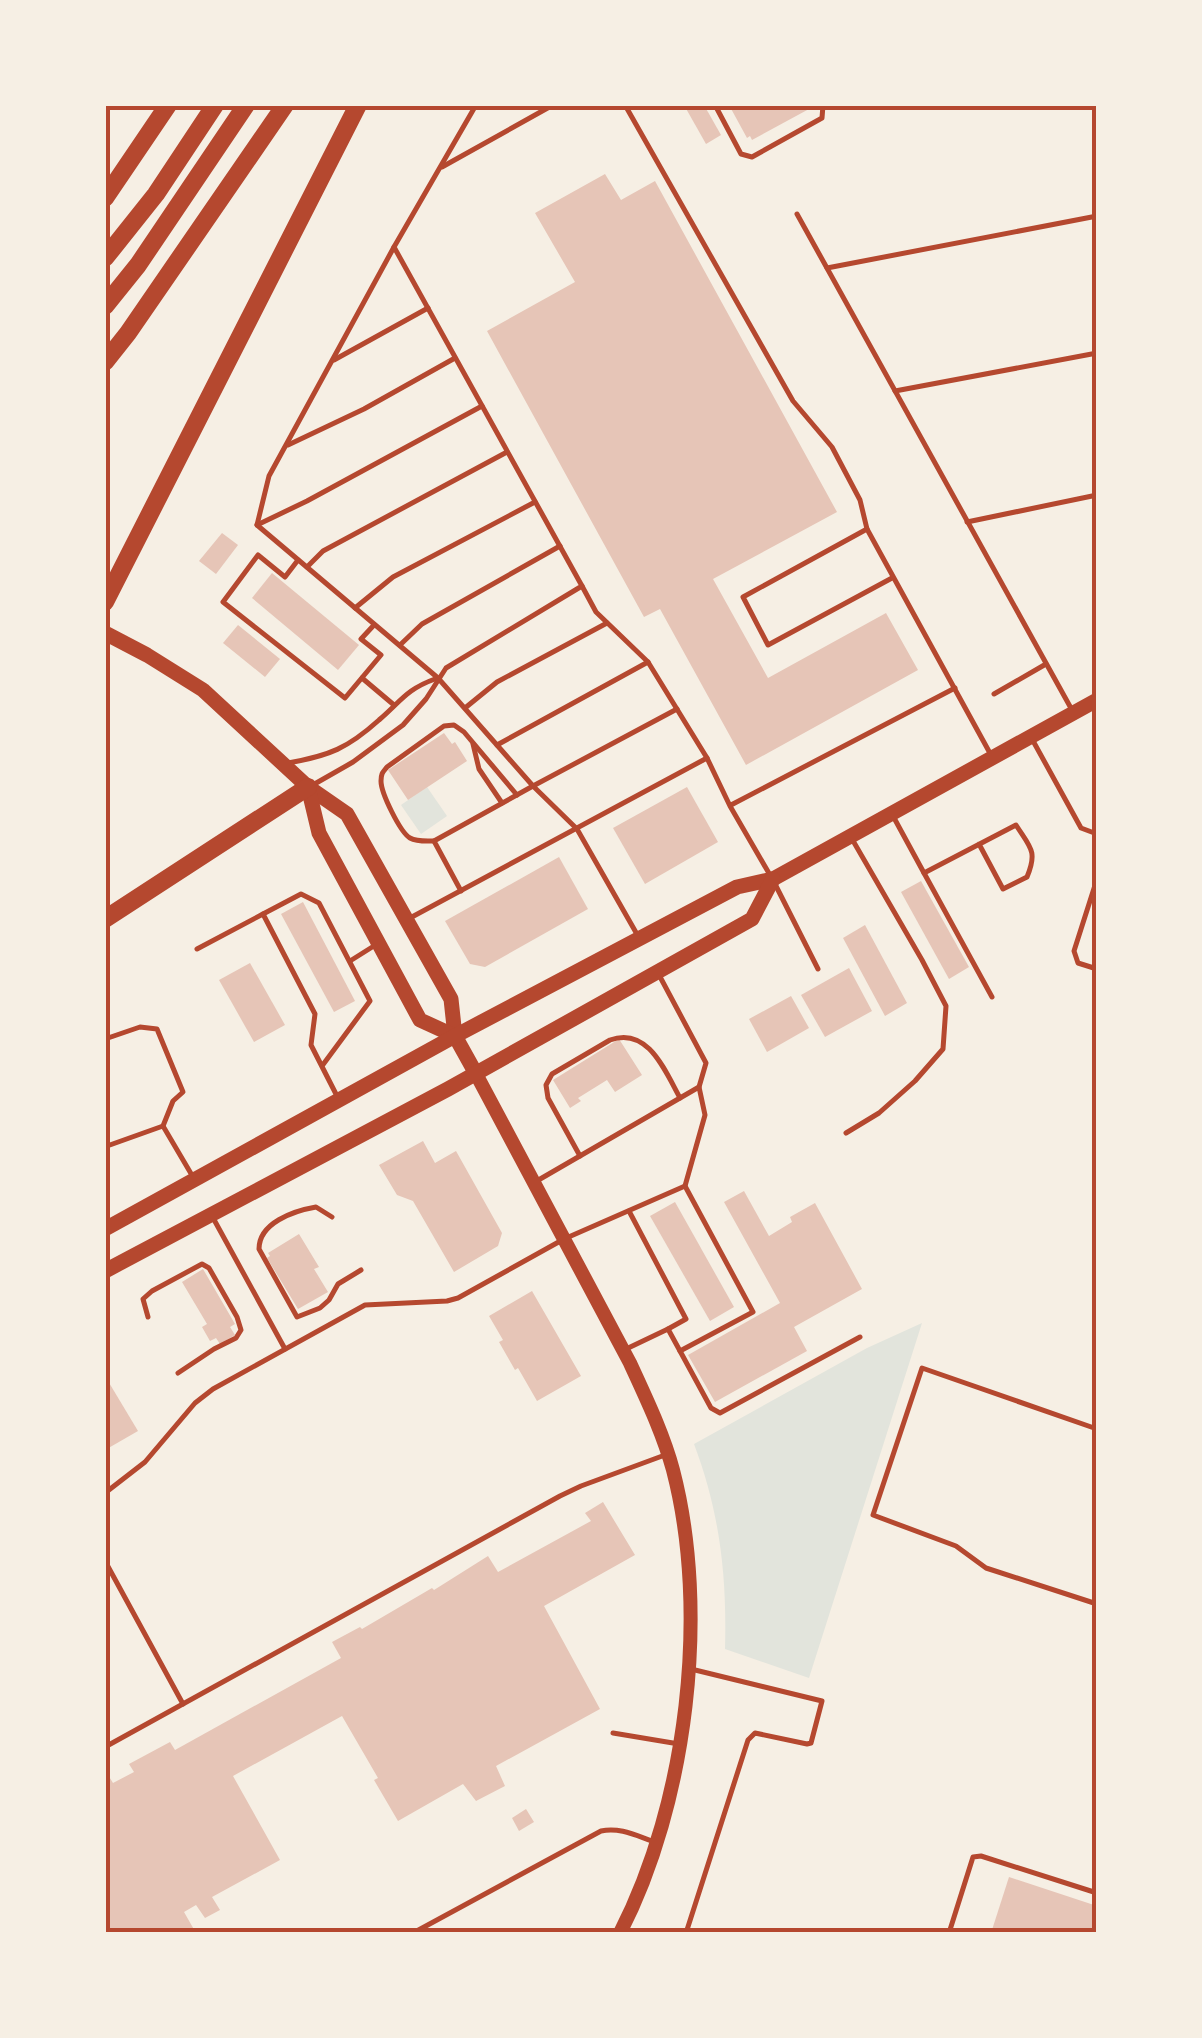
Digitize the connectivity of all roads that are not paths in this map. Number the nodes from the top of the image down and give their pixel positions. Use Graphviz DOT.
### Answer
graph roads {
  1 [pos="168,105"];
  2 [pos="215,105"];
  3 [pos="246,105"];
  4 [pos="285,105"];
  5 [pos="358,105"];
  6 [pos="476,105"];
  7 [pos="553,105"];
  8 [pos="625,105"];
  9 [pos="715,105"];
  10 [pos="823,105"];
  11 [pos="439,169"];
  12 [pos="105,198"];
  13 [pos="797,214"];
  14 [pos="1097,216"];
  15 [pos="394,247"];
  16 [pos="105,258"];
  17 [pos="826,268"];
  18 [pos="105,306"];
  19 [pos="428,308"];
  20 [pos="1097,353"];
  21 [pos="456,358"];
  22 [pos="105,362"];
  23 [pos="331,362"];
  24 [pos="895,391"];
  25 [pos="482,406"];
  26 [pos="285,446"];
  27 [pos="508,452"];
  28 [pos="1097,495"];
  29 [pos="536,502"];
  30 [pos="967,522"];
  31 [pos="257,525"];
  32 [pos="867,529"];
  33 [pos="560,546"];
  34 [pos="298,560"];
  35 [pos="307,567"];
  36 [pos="892,578"];
  37 [pos="582,586"];
  38 [pos="105,602"];
  39 [pos="355,608"];
  40 [pos="607,623"];
  41 [pos="374,624"];
  42 [pos="105,634"];
  43 [pos="400,645"];
  44 [pos="648,662"];
  45 [pos="1046,664"];
  46 [pos="362,678"];
  47 [pos="438,678"];
  48 [pos="954,688"];
  49 [pos="994,694"];
  50 [pos="1097,700"];
  51 [pos="394,705"];
  52 [pos="465,708"];
  53 [pos="677,710"];
  54 [pos="1074,712"];
  55 [pos="1025,739"];
  56 [pos="473,742"];
  57 [pos="497,745"];
  58 [pos="707,758"];
  59 [pos="992,758"];
  60 [pos="284,764"];
  61 [pos="533,786"];
  62 [pos="308,788"];
  63 [pos="517,795"];
  64 [pos="502,803"];
  65 [pos="730,806"];
  66 [pos="892,814"];
  67 [pos="577,830"];
  68 [pos="1097,834"];
  69 [pos="851,836"];
  70 [pos="434,841"];
  71 [pos="980,844"];
  72 [pos="924,873"];
  73 [pos="773,879"];
  74 [pos="1097,879"];
  75 [pos="461,890"];
  76 [pos="263,914"];
  77 [pos="407,919"];
  78 [pos="105,920"];
  79 [pos="639,938"];
  80 [pos="378,943"];
  81 [pos="197,949"];
  82 [pos="350,961"];
  83 [pos="818,969"];
  84 [pos="1097,969"];
  85 [pos="657,972"];
  86 [pos="992,997"];
  87 [pos="455,1036"];
  88 [pos="105,1040"];
  89 [pos="322,1066"];
  90 [pos="476,1072"];
  91 [pos="699,1088"];
  92 [pos="680,1098"];
  93 [pos="339,1100"];
  94 [pos="163,1126"];
  95 [pos="846,1133"];
  96 [pos="107,1146"];
  97 [pos="580,1156"];
  98 [pos="194,1180"];
  99 [pos="534,1182"];
  100 [pos="685,1186"];
  101 [pos="628,1211"];
  102 [pos="211,1214"];
  103 [pos="332,1217"];
  104 [pos="105,1229"];
  105 [pos="564,1239"];
  106 [pos="361,1270"];
  107 [pos="105,1271"];
  108 [pos="148,1318"];
  109 [pos="668,1329"];
  110 [pos="860,1337"];
  111 [pos="285,1350"];
  112 [pos="623,1350"];
  113 [pos="680,1351"];
  114 [pos="178,1373"];
  115 [pos="1097,1429"];
  116 [pos="668,1454"];
  117 [pos="105,1493"];
  118 [pos="105,1562"];
  119 [pos="1097,1604"];
  120 [pos="689,1668"];
  121 [pos="183,1704"];
  122 [pos="613,1733"];
  123 [pos="679,1744"];
  124 [pos="105,1747"];
  125 [pos="655,1842"];
  126 [pos="1097,1893"];
  127 [pos="413,1933"];
  128 [pos="620,1933"];
  129 [pos="686,1933"];
  130 [pos="949,1933"];
  1 -- 12 [label="highway"];
  2 -- 16 [label="highway"];
  3 -- 18 [label="highway"];
  4 -- 22 [label="highway"];
  5 -- 38 [label="highway"];
  6 -- 11 [label="lane"];
  7 -- 11 [label="lane"];
  8 -- 32 [label="lane"];
  9 -- 10 [label="lane"];
  11 -- 15 [label="lane"];
  13 -- 17 [label="lane"];
  14 -- 17 [label="lane"];
  15 -- 19 [label="lane"];
  15 -- 23 [label="lane"];
  17 -- 24 [label="lane"];
  19 -- 21 [label="lane"];
  19 -- 23 [label="lane"];
  20 -- 24 [label="lane"];
  21 -- 25 [label="lane"];
  21 -- 26 [label="lane"];
  23 -- 26 [label="lane"];
  24 -- 30 [label="lane"];
  25 -- 27 [label="lane"];
  25 -- 31 [label="lane"];
  26 -- 31 [label="lane"];
  27 -- 29 [label="lane"];
  27 -- 35 [label="lane"];
  28 -- 30 [label="lane"];
  29 -- 33 [label="lane"];
  29 -- 39 [label="lane"];
  30 -- 45 [label="lane"];
  31 -- 34 [label="lane"];
  32 -- 36 [label="lane"];
  32 -- 36 [label="lane"];
  33 -- 37 [label="lane"];
  33 -- 43 [label="lane"];
  34 -- 35 [label="lane"];
  34 -- 46 [label="lane"];
  35 -- 39 [label="lane"];
  36 -- 48 [label="lane"];
  37 -- 40 [label="lane"];
  37 -- 47 [label="lane"];
  39 -- 41 [label="lane"];
  40 -- 44 [label="lane"];
  40 -- 52 [label="lane"];
  41 -- 43 [label="lane"];
  41 -- 46 [label="lane"];
  42 -- 60 [label="main road"];
  43 -- 47 [label="lane"];
  44 -- 53 [label="lane"];
  44 -- 57 [label="lane"];
  45 -- 49 [label="lane"];
  45 -- 54 [label="lane"];
  46 -- 51 [label="lane"];
  47 -- 51 [label="lane"];
  47 -- 52 [label="lane"];
  47 -- 62 [label="lane"];
  48 -- 59 [label="lane"];
  48 -- 65 [label="lane"];
  50 -- 54 [label="main road"];
  51 -- 60 [label="lane"];
  52 -- 57 [label="lane"];
  53 -- 58 [label="lane"];
  53 -- 61 [label="lane"];
  54 -- 55 [label="main road"];
  55 -- 59 [label="main road"];
  55 -- 68 [label="lane"];
  56 -- 63 [label="lane"];
  56 -- 64 [label="lane"];
  56 -- 70 [label="lane"];
  57 -- 61 [label="lane"];
  58 -- 65 [label="lane"];
  58 -- 67 [label="lane"];
  59 -- 66 [label="main road"];
  60 -- 62 [label="main road"];
  61 -- 63 [label="lane"];
  61 -- 67 [label="lane"];
  62 -- 77 [label="main road"];
  62 -- 78 [label="highway"];
  62 -- 80 [label="main road"];
  63 -- 64 [label="lane"];
  64 -- 70 [label="lane"];
  65 -- 73 [label="lane"];
  66 -- 69 [label="main road"];
  66 -- 72 [label="lane"];
  67 -- 75 [label="lane"];
  67 -- 79 [label="lane"];
  69 -- 73 [label="main road"];
  69 -- 95 [label="lane"];
  70 -- 75 [label="lane"];
  71 -- 71 [label="lane"];
  71 -- 72 [label="lane"];
  72 -- 86 [label="lane"];
  73 -- 79 [label="main road"];
  73 -- 83 [label="lane"];
  73 -- 85 [label="main road"];
  74 -- 84 [label="lane"];
  75 -- 77 [label="lane"];
  76 -- 81 [label="lane"];
  76 -- 82 [label="lane"];
  76 -- 89 [label="lane"];
  77 -- 87 [label="main road"];
  79 -- 87 [label="main road"];
  80 -- 82 [label="lane"];
  80 -- 87 [label="main road"];
  82 -- 89 [label="lane"];
  85 -- 90 [label="main road"];
  85 -- 91 [label="lane"];
  87 -- 90 [label="main road"];
  87 -- 93 [label="main road"];
  88 -- 94 [label="lane"];
  89 -- 93 [label="lane"];
  90 -- 99 [label="main road"];
  90 -- 102 [label="main road"];
  91 -- 92 [label="lane"];
  91 -- 100 [label="lane"];
  92 -- 97 [label="lane"];
  92 -- 97 [label="lane"];
  93 -- 98 [label="main road"];
  94 -- 96 [label="lane"];
  94 -- 98 [label="lane"];
  97 -- 99 [label="lane"];
  98 -- 104 [label="main road"];
  99 -- 105 [label="main road"];
  100 -- 101 [label="lane"];
  100 -- 113 [label="lane"];
  101 -- 105 [label="lane"];
  101 -- 109 [label="lane"];
  102 -- 107 [label="main road"];
  102 -- 111 [label="lane"];
  103 -- 106 [label="lane"];
  105 -- 111 [label="lane"];
  105 -- 112 [label="main road"];
  108 -- 114 [label="lane"];
  109 -- 112 [label="lane"];
  109 -- 113 [label="lane"];
  110 -- 113 [label="lane"];
  111 -- 117 [label="lane"];
  112 -- 116 [label="main road"];
  115 -- 119 [label="lane"];
  116 -- 120 [label="main road"];
  116 -- 121 [label="lane"];
  118 -- 121 [label="lane"];
  120 -- 123 [label="main road"];
  120 -- 129 [label="lane"];
  121 -- 124 [label="lane"];
  122 -- 123 [label="lane"];
  123 -- 125 [label="main road"];
  125 -- 127 [label="lane"];
  125 -- 128 [label="main road"];
  126 -- 130 [label="lane"];
}
